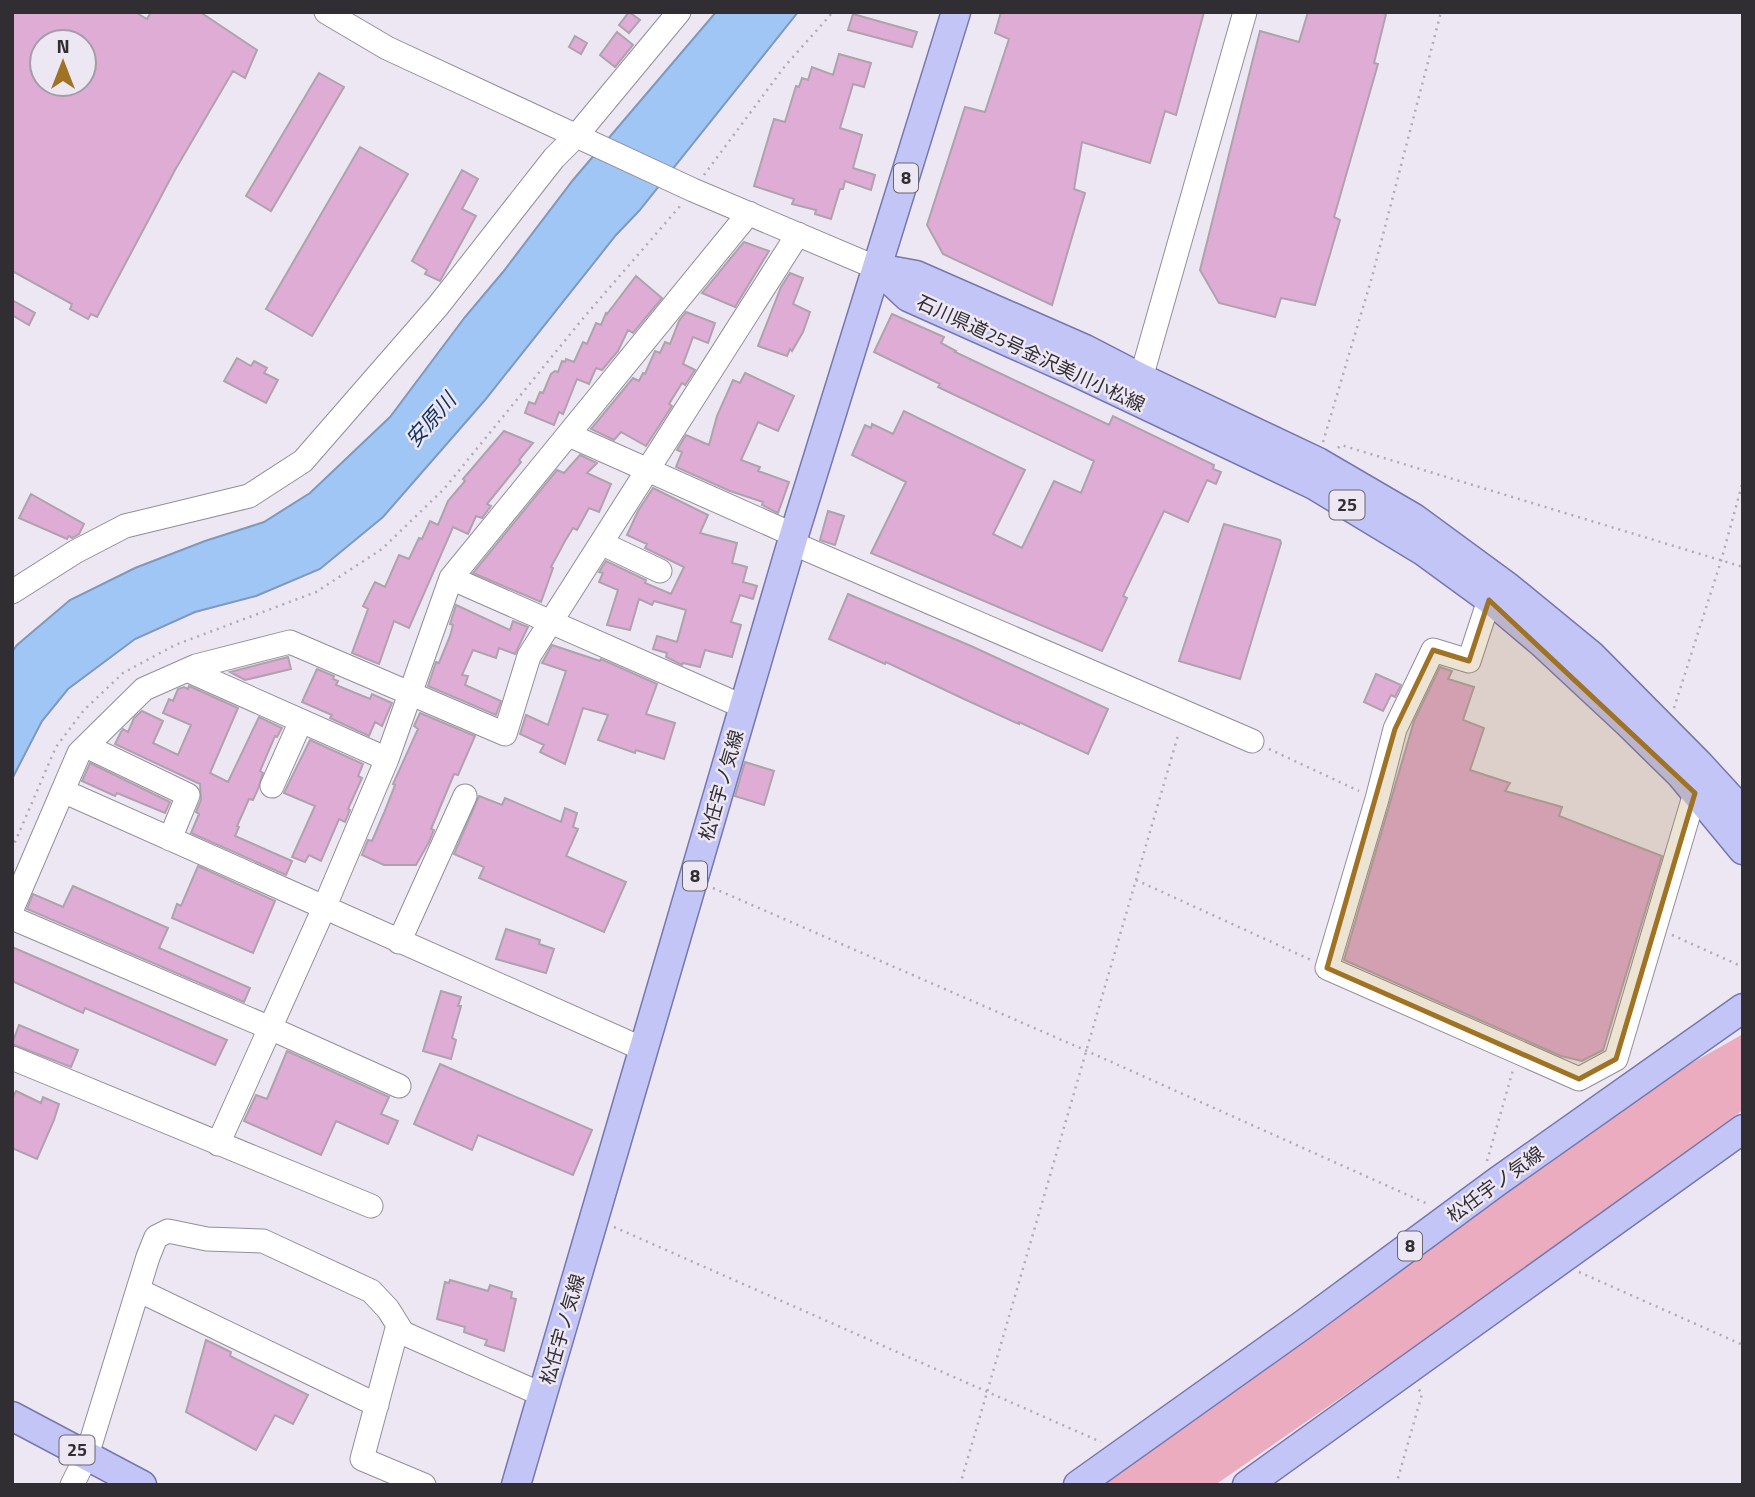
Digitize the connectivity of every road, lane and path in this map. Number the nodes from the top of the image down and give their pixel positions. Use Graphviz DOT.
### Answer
graph roads {
  1 [pos="326,12"];
  2 [pos="679,12"];
  3 [pos="833,12"];
  4 [pos="956,12"];
  5 [pos="962,12"];
  6 [pos="1245,12"];
  7 [pos="1441,12"];
  8 [pos="934,88"];
  9 [pos="583,138"];
  10 [pos="693,190"];
  11 [pos="750,213"];
  12 [pos="798,234"];
  13 [pos="877,268"];
  14 [pos="1141,378"];
  15 [pos="569,435"];
  16 [pos="1318,462"];
  17 [pos="649,469"];
  18 [pos="1743,481"];
  19 [pos="793,539"];
  20 [pos="601,543"];
  21 [pos="1721,561"];
  22 [pos="1743,567"];
  23 [pos="660,571"];
  24 [pos="450,578"];
  25 [pos="12,592"];
  26 [pos="1489,600"];
  27 [pos="550,622"];
  28 [pos="187,670"];
  29 [pos="409,694"];
  30 [pos="744,707"];
  31 [pos="1185,711"];
  32 [pos="301,721"];
  33 [pos="1667,731"];
  34 [pos="1252,741"];
  35 [pos="86,746"];
  36 [pos="387,759"];
  37 [pos="272,786"];
  38 [pos="64,791"];
  39 [pos="1695,793"];
  40 [pos="465,796"];
  41 [pos="1377,799"];
  42 [pos="1743,812"];
  43 [pos="170,839"];
  44 [pos="12,849"];
  45 [pos="1743,850"];
  46 [pos="694,879"];
  47 [pos="1136,880"];
  48 [pos="324,908"];
  49 [pos="12,909"];
  50 [pos="12,918"];
  51 [pos="1655,928"];
  52 [pos="400,942"];
  53 [pos="1743,967"];
  54 [pos="1327,968"];
  55 [pos="1743,1008"];
  56 [pos="270,1028"];
  57 [pos="643,1049"];
  58 [pos="1087,1051"];
  59 [pos="1518,1053"];
  60 [pos="12,1058"];
  61 [pos="399,1086"];
  62 [pos="1743,1129"];
  63 [pos="218,1144"];
  64 [pos="1498,1181"];
  65 [pos="371,1206"];
  66 [pos="1452,1215"];
  67 [pos="594,1219"];
  68 [pos="1556,1262"];
  69 [pos="138,1290"];
  70 [pos="398,1325"];
  71 [pos="1743,1345"];
  72 [pos="1406,1371"];
  73 [pos="988,1394"];
  74 [pos="543,1395"];
  75 [pos="377,1405"];
  76 [pos="12,1416"];
  77 [pos="87,1455"];
  78 [pos="1116,1458"];
  79 [pos="72,1485"];
  80 [pos="142,1485"];
  81 [pos="424,1485"];
  82 [pos="516,1485"];
  83 [pos="960,1485"];
  84 [pos="1078,1485"];
  85 [pos="1247,1485"];
  86 [pos="1396,1485"];
  1 -- 9 [label="street"];
  2 -- 9 [label="street"];
  3 -- 10 [label="path"];
  4 -- 8 [label="main road, 松任宇ノ気線 / 8"];
  5 -- 8 [label="main road, 松任宇ノ気線 / 8"];
  6 -- 14 [label="street"];
  7 -- 16 [label="path"];
  8 -- 13 [label="main road, 松任宇ノ気線 / 8"];
  9 -- 10 [label="street"];
  9 -- 25 [label="street"];
  10 -- 11 [label="street"];
  10 -- 44 [label="path"];
  11 -- 12 [label="street"];
  11 -- 15 [label="street"];
  12 -- 13 [label="street"];
  12 -- 17 [label="street"];
  13 -- 14 [label="main road, 石川県道25号金沢美川小松線 / 25"];
  13 -- 19 [label="main road, 松任宇ノ気線 / 8"];
  13 -- 26 [label="main road, 石川県道25号金沢美川小松線 / 25"];
  14 -- 16 [label="main road, 石川県道25号金沢美川小松線 / 25"];
  15 -- 17 [label="street"];
  15 -- 24 [label="street"];
  16 -- 21 [label="path"];
  16 -- 33 [label="main road, 石川県道25号金沢美川小松線 / 25"];
  17 -- 19 [label="street"];
  17 -- 20 [label="street"];
  18 -- 21 [label="path"];
  19 -- 30 [label="main road, 松任宇ノ気線 / 8"];
  19 -- 31 [label="street"];
  20 -- 23 [label="street"];
  20 -- 27 [label="street"];
  21 -- 22 [label="path"];
  21 -- 33 [label="path"];
  24 -- 27 [label="street"];
  24 -- 29 [label="street"];
  26 -- 39 [label="main road, 石川県道25号金沢美川小松線 / 25"];
  26 -- 41 [label="street"];
  27 -- 29 [label="street"];
  27 -- 30 [label="street"];
  28 -- 29 [label="street"];
  28 -- 32 [label="street"];
  28 -- 35 [label="street"];
  29 -- 36 [label="street"];
  30 -- 46 [label="main road, 松任宇ノ気線 / 8"];
  31 -- 34 [label="street"];
  31 -- 47 [label="path"];
  32 -- 36 [label="street"];
  32 -- 37 [label="street"];
  33 -- 42 [label="main road, 石川県道25号金沢美川小松線 / 25"];
  34 -- 41 [label="path"];
  35 -- 38 [label="street"];
  35 -- 43 [label="street"];
  36 -- 48 [label="street"];
  38 -- 43 [label="street"];
  38 -- 49 [label="street"];
  39 -- 45 [label="main road, 石川県道25号金沢美川小松線 / 25"];
  39 -- 51 [label="street"];
  40 -- 52 [label="street"];
  41 -- 54 [label="street"];
  43 -- 48 [label="street"];
  46 -- 57 [label="main road, 松任宇ノ気線 / 8"];
  46 -- 58 [label="path"];
  47 -- 54 [label="path"];
  47 -- 58 [label="path"];
  48 -- 52 [label="street"];
  48 -- 56 [label="street"];
  50 -- 56 [label="street"];
  51 -- 53 [label="path"];
  51 -- 59 [label="street"];
  52 -- 57 [label="street"];
  54 -- 59 [label="street"];
  55 -- 64 [label="main road, 松任宇ノ気線 / 8"];
  56 -- 61 [label="street"];
  56 -- 63 [label="street"];
  57 -- 67 [label="main road, 松任宇ノ気線 / 8"];
  58 -- 66 [label="path"];
  58 -- 73 [label="path"];
  59 -- 64 [label="path"];
  60 -- 63 [label="street"];
  62 -- 68 [label="main road"];
  63 -- 65 [label="street"];
  64 -- 66 [label="main road, 松任宇ノ気線 / 8"];
  66 -- 78 [label="main road, 松任宇ノ気線 / 8"];
  67 -- 73 [label="path"];
  67 -- 74 [label="main road, 松任宇ノ気線 / 8"];
  68 -- 71 [label="path"];
  68 -- 72 [label="main road"];
  69 -- 70 [label="street"];
  69 -- 75 [label="street"];
  69 -- 77 [label="street"];
  70 -- 74 [label="street"];
  70 -- 75 [label="street"];
  72 -- 85 [label="main road"];
  72 -- 86 [label="path"];
  73 -- 78 [label="path"];
  73 -- 83 [label="path"];
  74 -- 82 [label="main road, 松任宇ノ気線 / 8"];
  75 -- 81 [label="street"];
  76 -- 77 [label="main road, 25"];
  77 -- 79 [label="street"];
  77 -- 80 [label="main road, 25"];
  78 -- 84 [label="main road, 松任宇ノ気線 / 8"];
}
